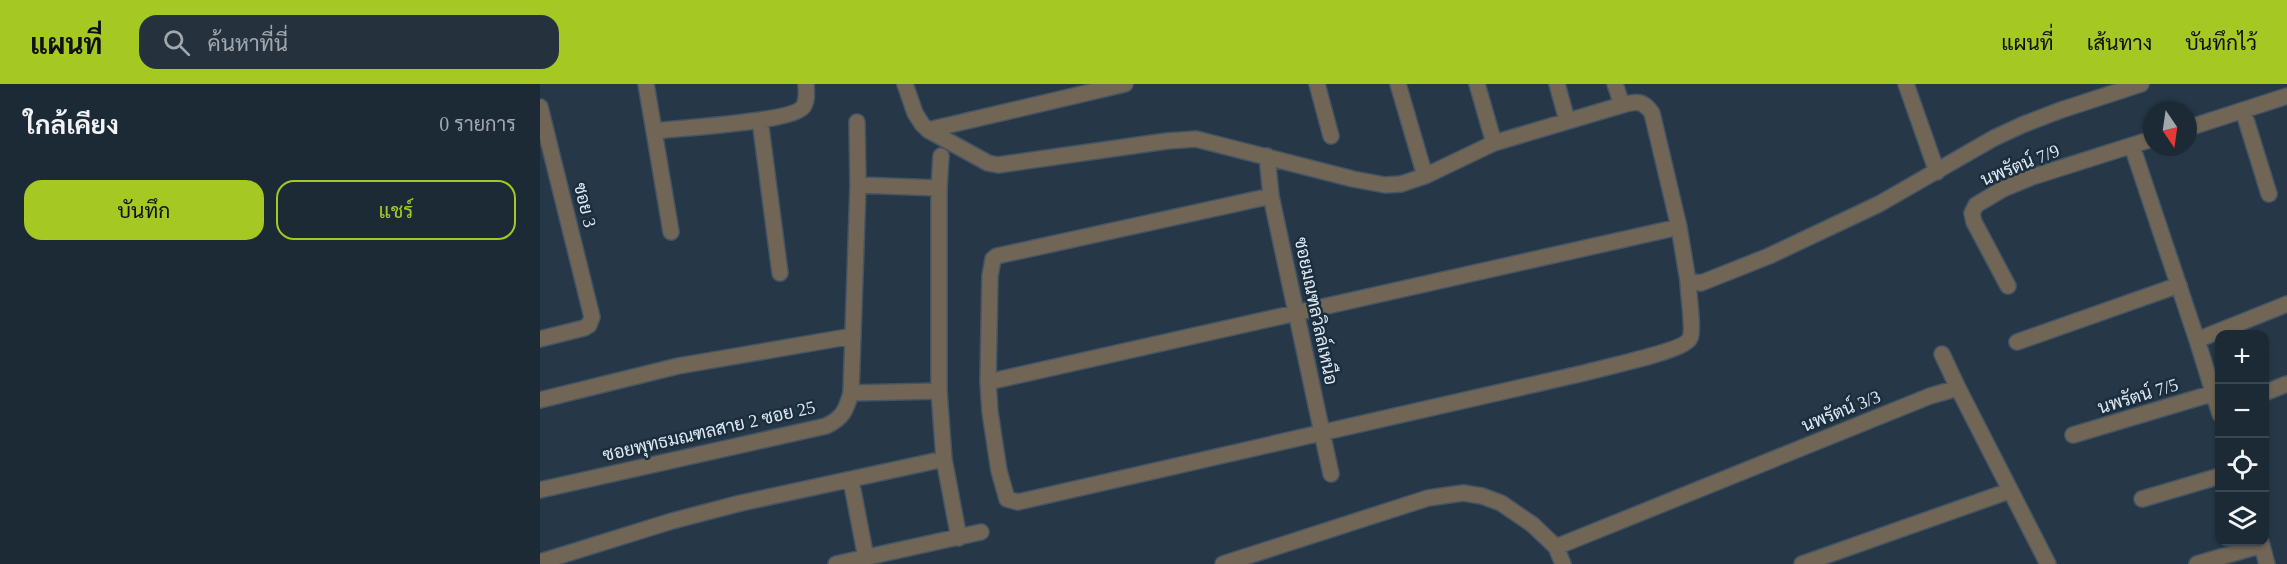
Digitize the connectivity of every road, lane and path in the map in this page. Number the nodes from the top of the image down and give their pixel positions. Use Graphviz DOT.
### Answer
graph roads {
  1 [pos="645,84"];
  2 [pos="806,84"];
  3 [pos="905,84"];
  4 [pos="1125,84"];
  5 [pos="1317,84"];
  6 [pos="1398,84"];
  7 [pos="1477,84"];
  8 [pos="1557,84"];
  9 [pos="1615,84"];
  10 [pos="1906,84"];
  11 [pos="2141,84"];
  12 [pos="2287,96"];
  13 [pos="1622,105"];
  14 [pos="540,107"];
  15 [pos="2242,110"];
  16 [pos="760,120"];
  17 [pos="1567,120"];
  18 [pos="857,122"];
  19 [pos="2197,125"];
  20 [pos="928,130"];
  21 [pos="654,131"];
  22 [pos="1331,136"];
  23 [pos="1494,143"];
  24 [pos="2143,143"];
  25 [pos="2132,146"];
  26 [pos="941,156"];
  27 [pos="1267,156"];
  28 [pos="1937,172"];
  29 [pos="1425,176"];
  30 [pos="858,185"];
  31 [pos="939,188"];
  32 [pos="2269,194"];
  33 [pos="1271,196"];
  34 [pos="1679,227"];
  35 [pos="671,232"];
  36 [pos="780,273"];
  37 [pos="1688,281"];
  38 [pos="2179,285"];
  39 [pos="2008,286"];
  40 [pos="2287,304"];
  41 [pos="1296,312"];
  42 [pos="853,336"];
  43 [pos="540,339"];
  44 [pos="2197,340"];
  45 [pos="2018,342"];
  46 [pos="1942,354"];
  47 [pos="988,382"];
  48 [pos="2287,384"];
  49 [pos="1958,388"];
  50 [pos="939,391"];
  51 [pos="2269,391"];
  52 [pos="851,393"];
  53 [pos="2214,393"];
  54 [pos="2215,397"];
  55 [pos="540,400"];
  56 [pos="1322,432"];
  57 [pos="2073,435"];
  58 [pos="945,459"];
  59 [pos="1331,474"];
  60 [pos="2215,478"];
  61 [pos="850,480"];
  62 [pos="540,490"];
  63 [pos="2009,491"];
  64 [pos="2142,500"];
  65 [pos="981,531"];
  66 [pos="960,538"];
  67 [pos="2253,546"];
  68 [pos="2263,546"];
  69 [pos="1556,547"];
  70 [pos="866,558"];
  71 [pos="540,562"];
  72 [pos="837,564"];
  73 [pos="1222,564"];
  74 [pos="1563,564"];
  75 [pos="1802,564"];
  76 [pos="2048,564"];
  77 [pos="2197,564"];
  78 [pos="2268,564"];
  1 -- 21 [label="street"];
  2 -- 16 [label="street"];
  3 -- 20 [label="street"];
  4 -- 20 [label="street"];
  5 -- 22 [label="street"];
  6 -- 29 [label="street"];
  7 -- 23 [label="street"];
  8 -- 17 [label="street"];
  9 -- 13 [label="street"];
  10 -- 28 [label="street"];
  11 -- 28 [label="street"];
  12 -- 15 [label="street"];
  13 -- 17 [label="street"];
  13 -- 34 [label="street"];
  14 -- 43 [label="street, ซอย 3"];
  15 -- 19 [label="street"];
  15 -- 32 [label="street"];
  16 -- 21 [label="street"];
  16 -- 36 [label="street"];
  17 -- 23 [label="street"];
  18 -- 30 [label="street, ซอยพุทธมณฑลสาย 2 ซอย 25"];
  20 -- 27 [label="street"];
  21 -- 35 [label="street"];
  23 -- 29 [label="street"];
  24 -- 25 [label="street"];
  25 -- 38 [label="street"];
  25 -- 39 [label="street, นพรัตน์ 7/9"];
  26 -- 31 [label="street"];
  27 -- 29 [label="street"];
  27 -- 33 [label="street, ซอยมณฑลวิลล์เหนือ"];
  28 -- 37 [label="street"];
  30 -- 31 [label="street"];
  30 -- 42 [label="street, ซอยพุทธมณฑลสาย 2 ซอย 25"];
  31 -- 50 [label="street"];
  33 -- 41 [label="street, ซอยมณฑลวิลล์เหนือ"];
  33 -- 47 [label="street"];
  34 -- 37 [label="street"];
  34 -- 41 [label="street"];
  37 -- 56 [label="street"];
  38 -- 44 [label="street"];
  38 -- 45 [label="street"];
  40 -- 44 [label="street"];
  41 -- 47 [label="street"];
  41 -- 56 [label="street, ซอยมณฑลวิลล์เหนือ"];
  42 -- 52 [label="street, ซอยพุทธมณฑลสาย 2 ซอย 25"];
  42 -- 55 [label="street"];
  44 -- 53 [label="street"];
  46 -- 49 [label="street"];
  47 -- 56 [label="street"];
  48 -- 51 [label="street"];
  49 -- 63 [label="street"];
  49 -- 69 [label="street, นพรัตน์ 3/3"];
  50 -- 52 [label="street"];
  50 -- 58 [label="street"];
  52 -- 62 [label="street, ซอยพุทธมณฑลสาย 2 ซอย 25"];
  53 -- 54 [label="street"];
  53 -- 57 [label="street, นพรัตน์ 7/5"];
  56 -- 59 [label="street, ซอยมณฑลวิลล์เหนือ"];
  58 -- 61 [label="street"];
  58 -- 66 [label="street"];
  60 -- 64 [label="street"];
  61 -- 70 [label="street"];
  61 -- 71 [label="street"];
  63 -- 75 [label="street"];
  63 -- 76 [label="street"];
  65 -- 66 [label="street"];
  66 -- 70 [label="street"];
  67 -- 77 [label="street"];
  68 -- 78 [label="street"];
  69 -- 73 [label="street"];
  69 -- 74 [label="street"];
  70 -- 72 [label="street"];
}
